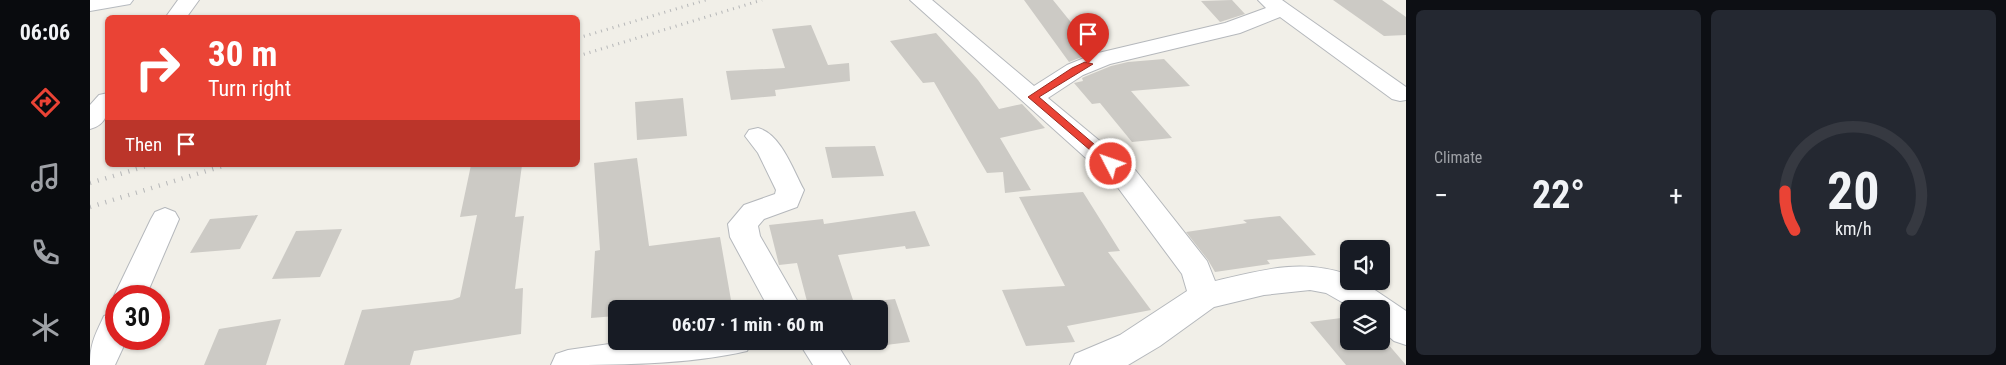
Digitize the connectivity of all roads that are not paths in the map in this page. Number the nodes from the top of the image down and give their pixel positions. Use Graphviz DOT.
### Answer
graph roads {
  1 [pos="122,0"];
  2 [pos="189,0"];
  3 [pos="920,0"];
  4 [pos="1275,4"];
  5 [pos="90,5"];
  6 [pos="177,15"];
  7 [pos="1400,94"];
  8 [pos="1033,97"];
  9 [pos="105,104"];
  10 [pos="90,121"];
  11 [pos="758,136"];
  12 [pos="165,219"];
  13 [pos="135,285"];
  14 [pos="1205,296"];
  15 [pos="781,300"];
  16 [pos="1367,300"];
  17 [pos="1390,317"];
  18 [pos="1406,331"];
  19 [pos="105,350"];
  20 [pos="672,350"];
  21 [pos="822,350"];
  22 [pos="98,365"];
  23 [pos="568,365"];
  24 [pos="833,365"];
  25 [pos="1087,365"];
  1 -- 5 [label="street"];
  2 -- 6 [label="street"];
  3 -- 8 [label="street"];
  4 -- 7 [label="street"];
  4 -- 8 [label="street"];
  8 -- 14 [label="street"];
  9 -- 10 [label="street"];
  11 -- 15 [label="street"];
  12 -- 13 [label="street"];
  14 -- 16 [label="street"];
  14 -- 25 [label="street"];
  17 -- 18 [label="street"];
  19 -- 22 [label="street"];
  20 -- 23 [label="street"];
  21 -- 24 [label="street"];
}
